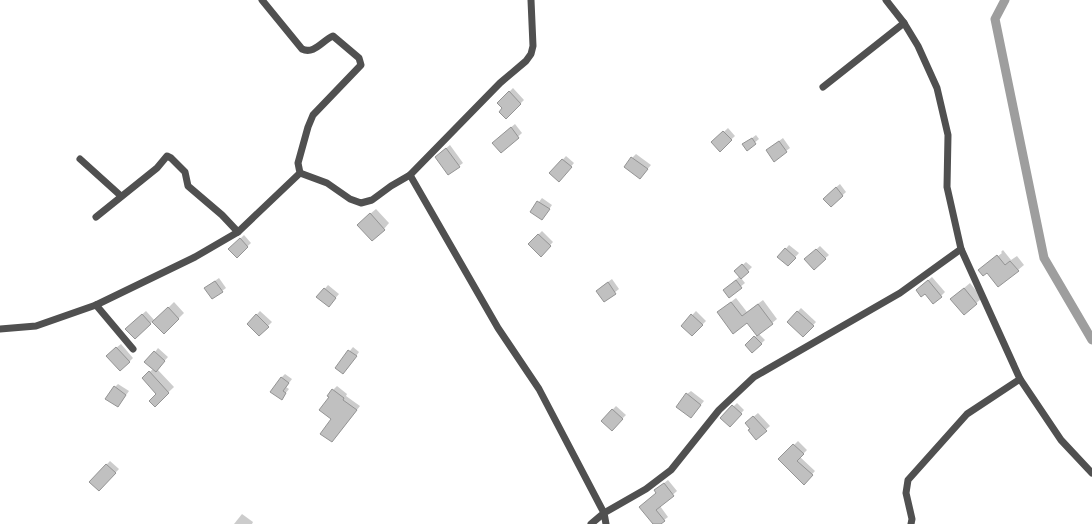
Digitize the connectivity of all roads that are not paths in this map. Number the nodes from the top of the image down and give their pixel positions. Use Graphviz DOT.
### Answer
graph roads {
  1 [pos="262,0"];
  2 [pos="531,0"];
  3 [pos="886,0"];
  4 [pos="904,22"];
  5 [pos="823,87"];
  6 [pos="80,159"];
  7 [pos="300,173"];
  8 [pos="410,175"];
  9 [pos="121,196"];
  10 [pos="96,217"];
  11 [pos="238,232"];
  12 [pos="961,249"];
  13 [pos="96,305"];
  14 [pos="0,329"];
  15 [pos="133,348"];
  16 [pos="1020,379"];
  17 [pos="1092,473"];
  18 [pos="604,513"];
  19 [pos="591,524"];
  20 [pos="606,524"];
  21 [pos="911,524"];
  1 -- 7 [label="street"];
  2 -- 8 [label="street"];
  3 -- 4 [label="street"];
  4 -- 5 [label="street"];
  4 -- 12 [label="street"];
  6 -- 9 [label="street"];
  7 -- 8 [label="street"];
  7 -- 11 [label="street"];
  8 -- 18 [label="street"];
  9 -- 10 [label="street"];
  9 -- 11 [label="street"];
  11 -- 13 [label="street"];
  12 -- 16 [label="street"];
  12 -- 18 [label="street"];
  13 -- 14 [label="street"];
  13 -- 15 [label="street"];
  16 -- 17 [label="street"];
  16 -- 21 [label="street"];
  18 -- 19 [label="street"];
  18 -- 20 [label="street"];
}
